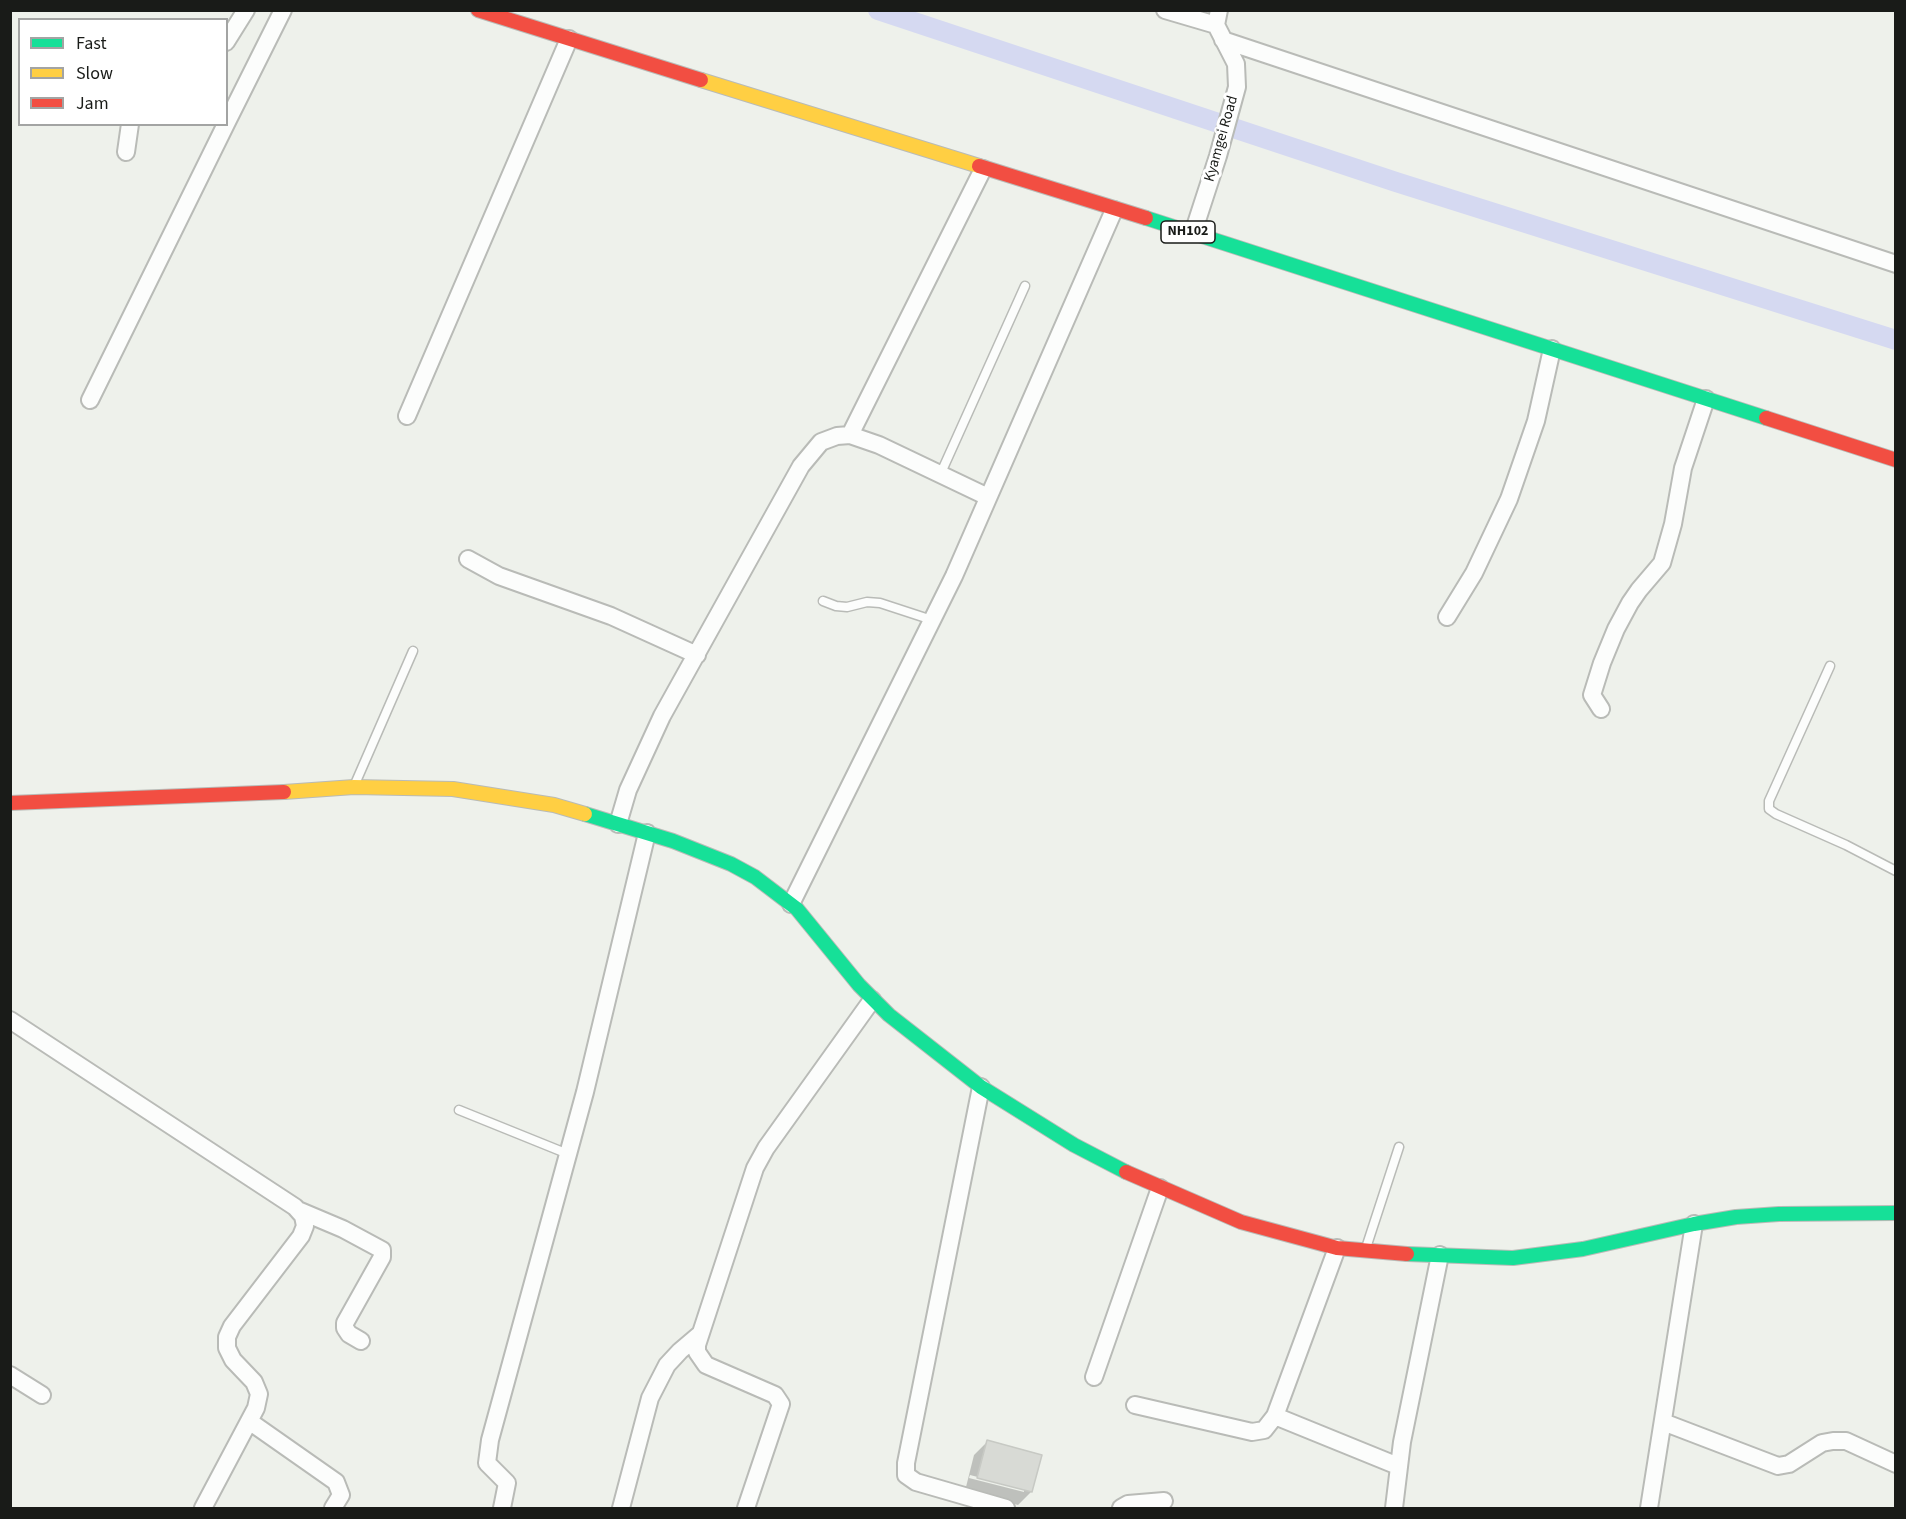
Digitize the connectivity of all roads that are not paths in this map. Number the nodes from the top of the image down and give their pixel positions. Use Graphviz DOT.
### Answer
graph roads {
  1 [pos="246,10"];
  2 [pos="283,10"];
  3 [pos="478,10"];
  4 [pos="1165,10"];
  5 [pos="1220,25"];
  6 [pos="228,39"];
  7 [pos="569,39"];
  8 [pos="228,120"];
  9 [pos="130,126"];
  10 [pos="225,126"];
  11 [pos="126,152"];
  12 [pos="983,169"];
  13 [pos="1114,210"];
  14 [pos="1192,234"];
  15 [pos="1896,264"];
  16 [pos="1024,286"];
  17 [pos="1552,349"];
  18 [pos="1706,399"];
  19 [pos="90,400"];
  20 [pos="407,416"];
  21 [pos="850,435"];
  22 [pos="1896,460"];
  23 [pos="940,475"];
  24 [pos="988,497"];
  25 [pos="468,559"];
  26 [pos="823,601"];
  27 [pos="1447,617"];
  28 [pos="932,620"];
  29 [pos="413,651"];
  30 [pos="697,655"];
  31 [pos="1830,666"];
  32 [pos="1601,709"];
  33 [pos="354,787"];
  34 [pos="10,803"];
  35 [pos="618,824"];
  36 [pos="647,833"];
  37 [pos="1896,871"];
  38 [pos="791,904"];
  39 [pos="872,1000"];
  40 [pos="10,1020"];
  41 [pos="981,1087"];
  42 [pos="459,1110"];
  43 [pos="1399,1147"];
  44 [pos="568,1154"];
  45 [pos="1160,1188"];
  46 [pos="298,1210"];
  47 [pos="1896,1213"];
  48 [pos="1694,1224"];
  49 [pos="1337,1248"];
  50 [pos="1365,1251"];
  51 [pos="1440,1255"];
  52 [pos="700,1334"];
  53 [pos="361,1341"];
  54 [pos="10,1375"];
  55 [pos="1094,1377"];
  56 [pos="42,1395"];
  57 [pos="1135,1405"];
  58 [pos="1275,1416"];
  59 [pos="249,1420"];
  60 [pos="1663,1422"];
  61 [pos="1896,1464"];
  62 [pos="1398,1466"];
  63 [pos="1164,1501"];
  64 [pos="202,1509"];
  65 [pos="333,1509"];
  66 [pos="502,1509"];
  67 [pos="621,1509"];
  68 [pos="746,1509"];
  69 [pos="1006,1509"];
  70 [pos="1121,1509"];
  71 [pos="1394,1509"];
  72 [pos="1649,1509"];
  1 -- 6 [label="street"];
  2 -- 8 [label="street"];
  3 -- 7 [label="main road, NH102"];
  4 -- 5 [label="street"];
  5 -- 14 [label="street, Kyamgei Road"];
  5 -- 15 [label="street"];
  7 -- 12 [label="main road, NH102"];
  7 -- 20 [label="street"];
  9 -- 11 [label="street"];
  10 -- 19 [label="street"];
  12 -- 13 [label="main road, NH102"];
  12 -- 21 [label="street"];
  13 -- 14 [label="main road, NH102"];
  13 -- 24 [label="street"];
  14 -- 17 [label="main road, NH102"];
  16 -- 23 [label="lane"];
  17 -- 18 [label="main road, NH102"];
  17 -- 27 [label="street"];
  18 -- 22 [label="main road, NH102"];
  18 -- 32 [label="street"];
  21 -- 23 [label="street"];
  21 -- 30 [label="street"];
  23 -- 24 [label="street"];
  24 -- 28 [label="street"];
  25 -- 30 [label="street"];
  26 -- 28 [label="lane"];
  28 -- 38 [label="street"];
  29 -- 33 [label="lane"];
  30 -- 35 [label="street"];
  31 -- 37 [label="lane"];
  33 -- 34 [label="main road"];
  33 -- 35 [label="main road"];
  35 -- 36 [label="main road"];
  36 -- 38 [label="main road"];
  36 -- 44 [label="street"];
  38 -- 39 [label="main road"];
  39 -- 41 [label="main road"];
  39 -- 52 [label="street"];
  40 -- 46 [label="street"];
  41 -- 45 [label="main road"];
  41 -- 69 [label="street"];
  42 -- 44 [label="lane"];
  43 -- 50 [label="lane"];
  44 -- 66 [label="street"];
  45 -- 49 [label="main road"];
  45 -- 55 [label="street"];
  46 -- 53 [label="street"];
  46 -- 59 [label="street"];
  47 -- 48 [label="main road"];
  48 -- 51 [label="main road"];
  48 -- 60 [label="street"];
  49 -- 50 [label="main road"];
  49 -- 58 [label="street"];
  50 -- 51 [label="main road"];
  51 -- 62 [label="street"];
  52 -- 67 [label="street"];
  52 -- 68 [label="street"];
  54 -- 56 [label="street"];
  57 -- 58 [label="street"];
  58 -- 62 [label="street"];
  59 -- 64 [label="street"];
  59 -- 65 [label="street"];
  60 -- 61 [label="street"];
  60 -- 72 [label="street"];
  62 -- 71 [label="street"];
  63 -- 70 [label="street"];
}
